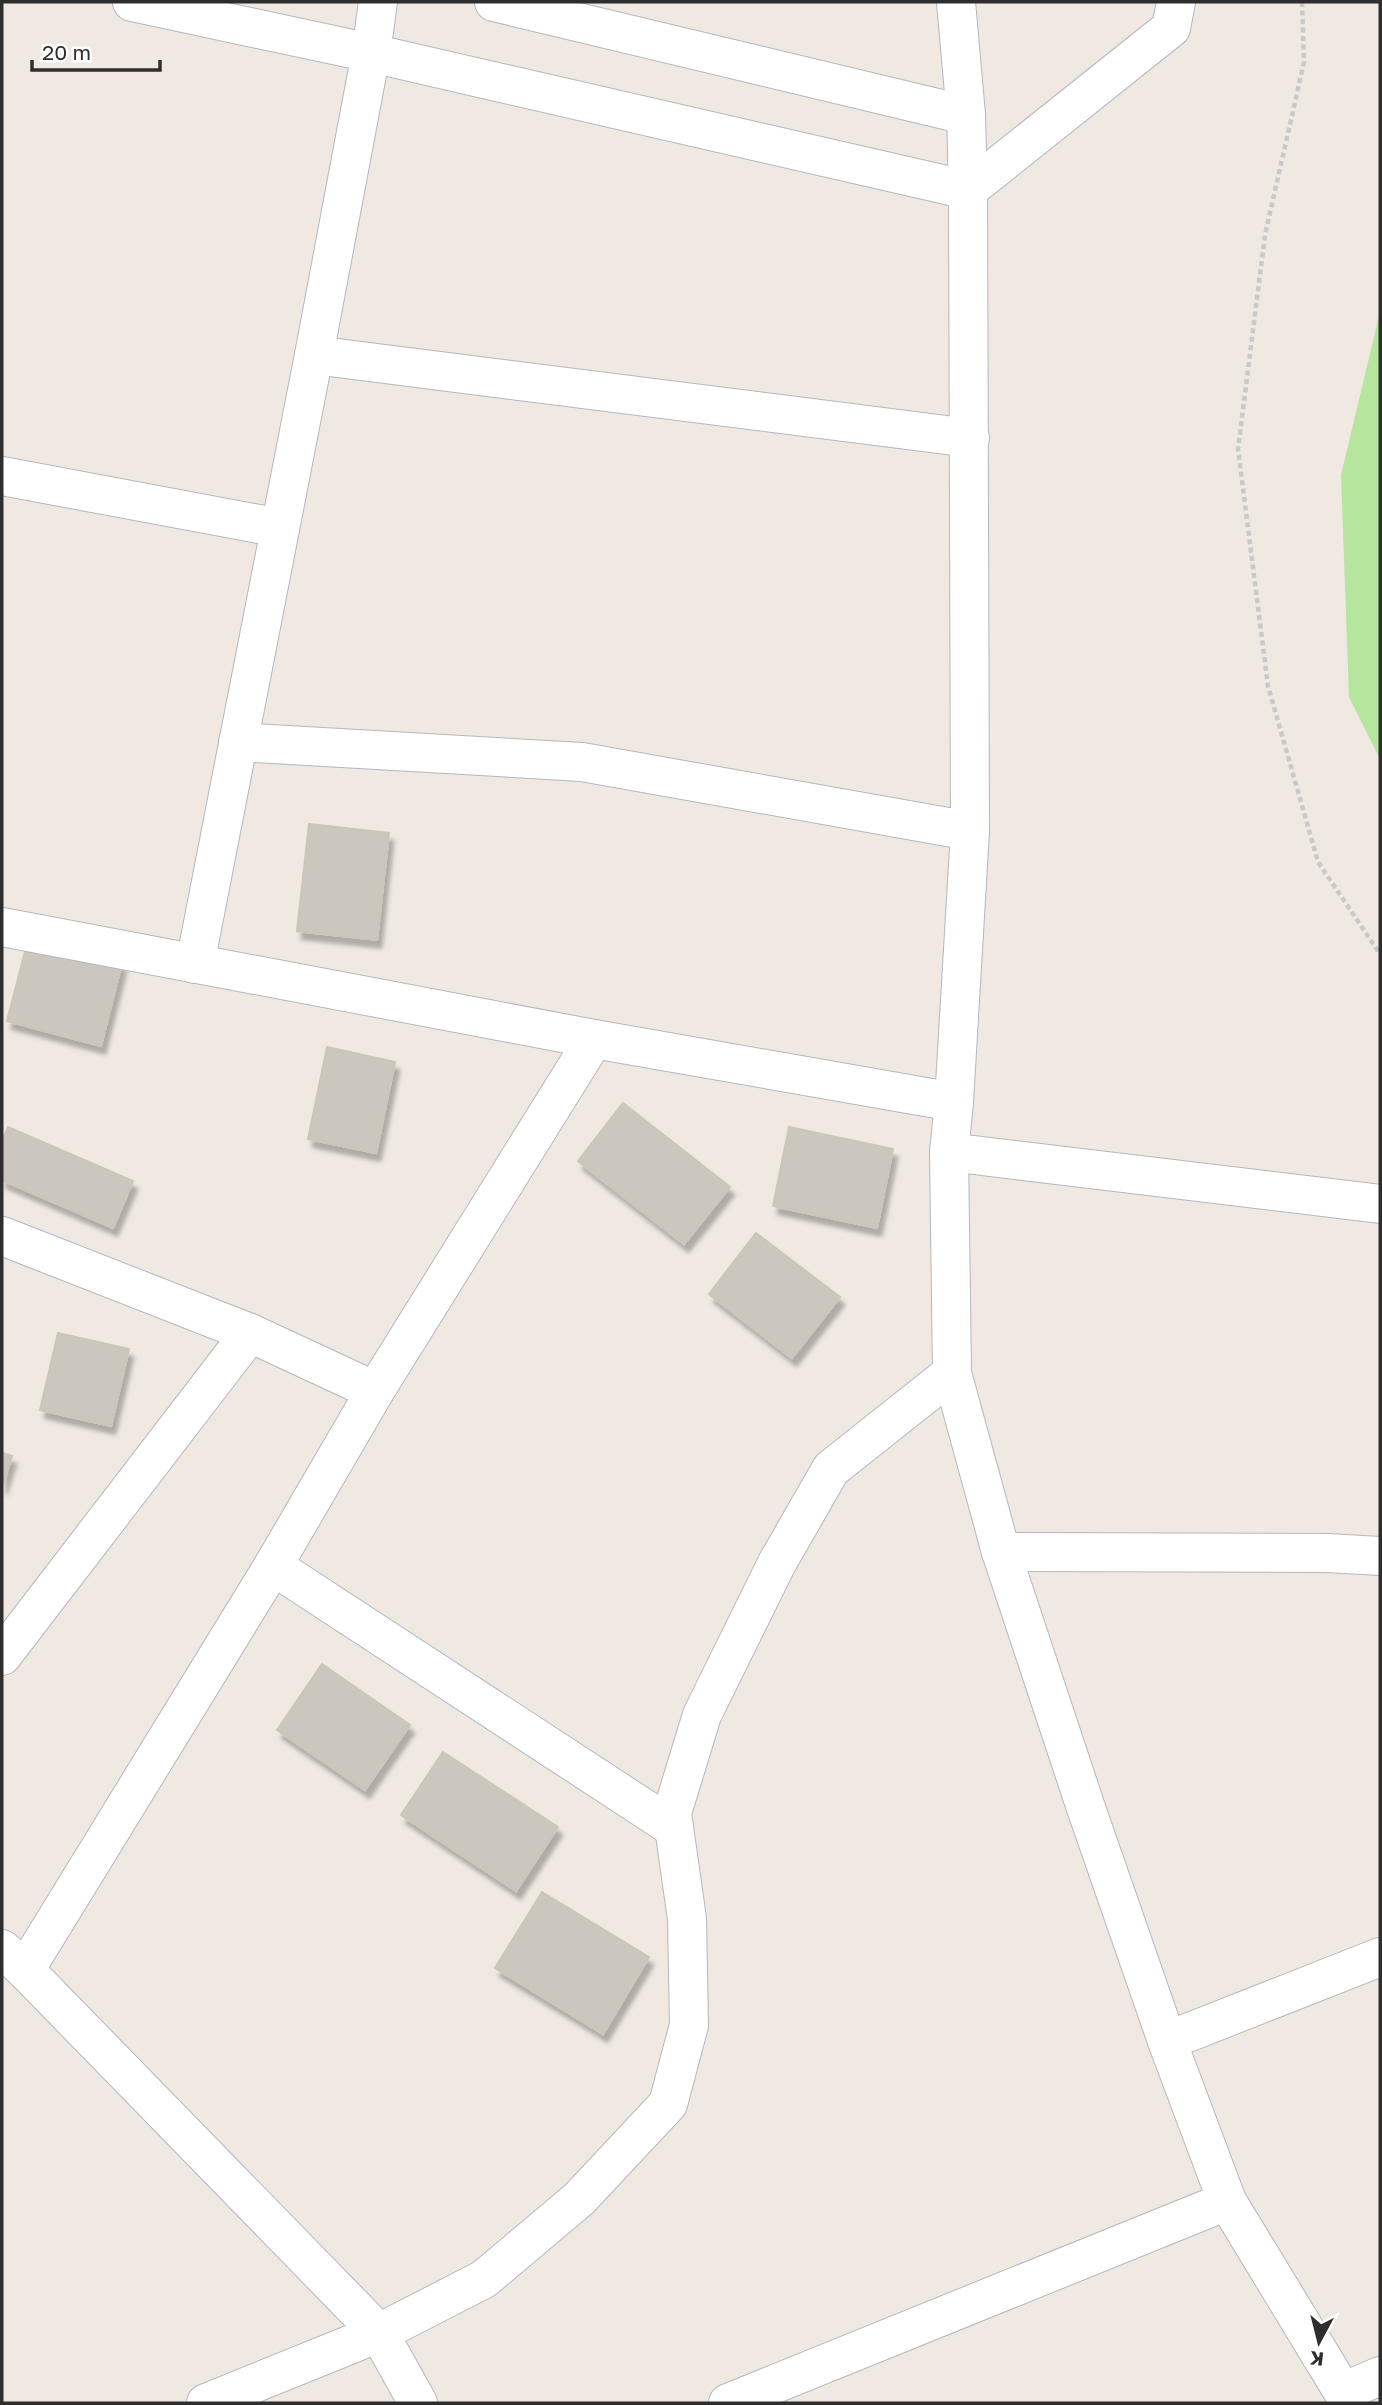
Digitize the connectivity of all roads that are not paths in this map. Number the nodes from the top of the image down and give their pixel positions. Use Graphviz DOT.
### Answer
graph roads {
  1 [pos="132,2"];
  2 [pos="379,2"];
  3 [pos="494,2"];
  4 [pos="956,2"];
  5 [pos="1176,2"];
  6 [pos="371,53"];
  7 [pos="966,115"];
  8 [pos="968,190"];
  9 [pos="314,355"];
  10 [pos="970,438"];
  11 [pos="2,476"];
  12 [pos="280,528"];
  13 [pos="239,742"];
  14 [pos="970,831"];
  15 [pos="2,927"];
  16 [pos="195,964"];
  17 [pos="594,1039"];
  18 [pos="954,1102"];
  19 [pos="949,1152"];
  20 [pos="1380,1204"];
  21 [pos="2,1236"];
  22 [pos="250,1334"];
  23 [pos="951,1373"];
  24 [pos="375,1391"];
  25 [pos="1001,1552"];
  26 [pos="1380,1556"];
  27 [pos="273,1566"];
  28 [pos="2,1656"];
  29 [pos="674,1828"];
  30 [pos="1380,1957"];
  31 [pos="13,1959"];
  32 [pos="1167,2040"];
  33 [pos="1227,2201"];
  34 [pos="379,2333"];
  35 [pos="1380,2376"];
  36 [pos="206,2403"];
  37 [pos="418,2403"];
  38 [pos="728,2403"];
  1 -- 6 [label="street"];
  2 -- 6 [label="street"];
  3 -- 7 [label="street"];
  4 -- 7 [label="street"];
  5 -- 8 [label="street"];
  6 -- 8 [label="street"];
  6 -- 9 [label="street"];
  7 -- 8 [label="street"];
  8 -- 10 [label="street"];
  9 -- 10 [label="street"];
  9 -- 12 [label="street"];
  10 -- 14 [label="street"];
  11 -- 12 [label="street"];
  12 -- 13 [label="street"];
  13 -- 14 [label="street"];
  13 -- 16 [label="street"];
  14 -- 18 [label="street"];
  15 -- 16 [label="street"];
  16 -- 17 [label="street"];
  17 -- 18 [label="street"];
  17 -- 24 [label="street"];
  18 -- 19 [label="street"];
  19 -- 20 [label="street"];
  19 -- 23 [label="street"];
  21 -- 22 [label="street"];
  22 -- 24 [label="street"];
  22 -- 28 [label="street"];
  23 -- 25 [label="street"];
  23 -- 29 [label="street"];
  24 -- 27 [label="street"];
  25 -- 26 [label="street"];
  25 -- 32 [label="street"];
  27 -- 29 [label="street"];
  27 -- 31 [label="street"];
  29 -- 34 [label="street"];
  30 -- 32 [label="street"];
  31 -- 34 [label="street"];
  32 -- 33 [label="street"];
  33 -- 35 [label="street"];
  33 -- 38 [label="street"];
  34 -- 36 [label="street"];
  34 -- 37 [label="street"];
}
